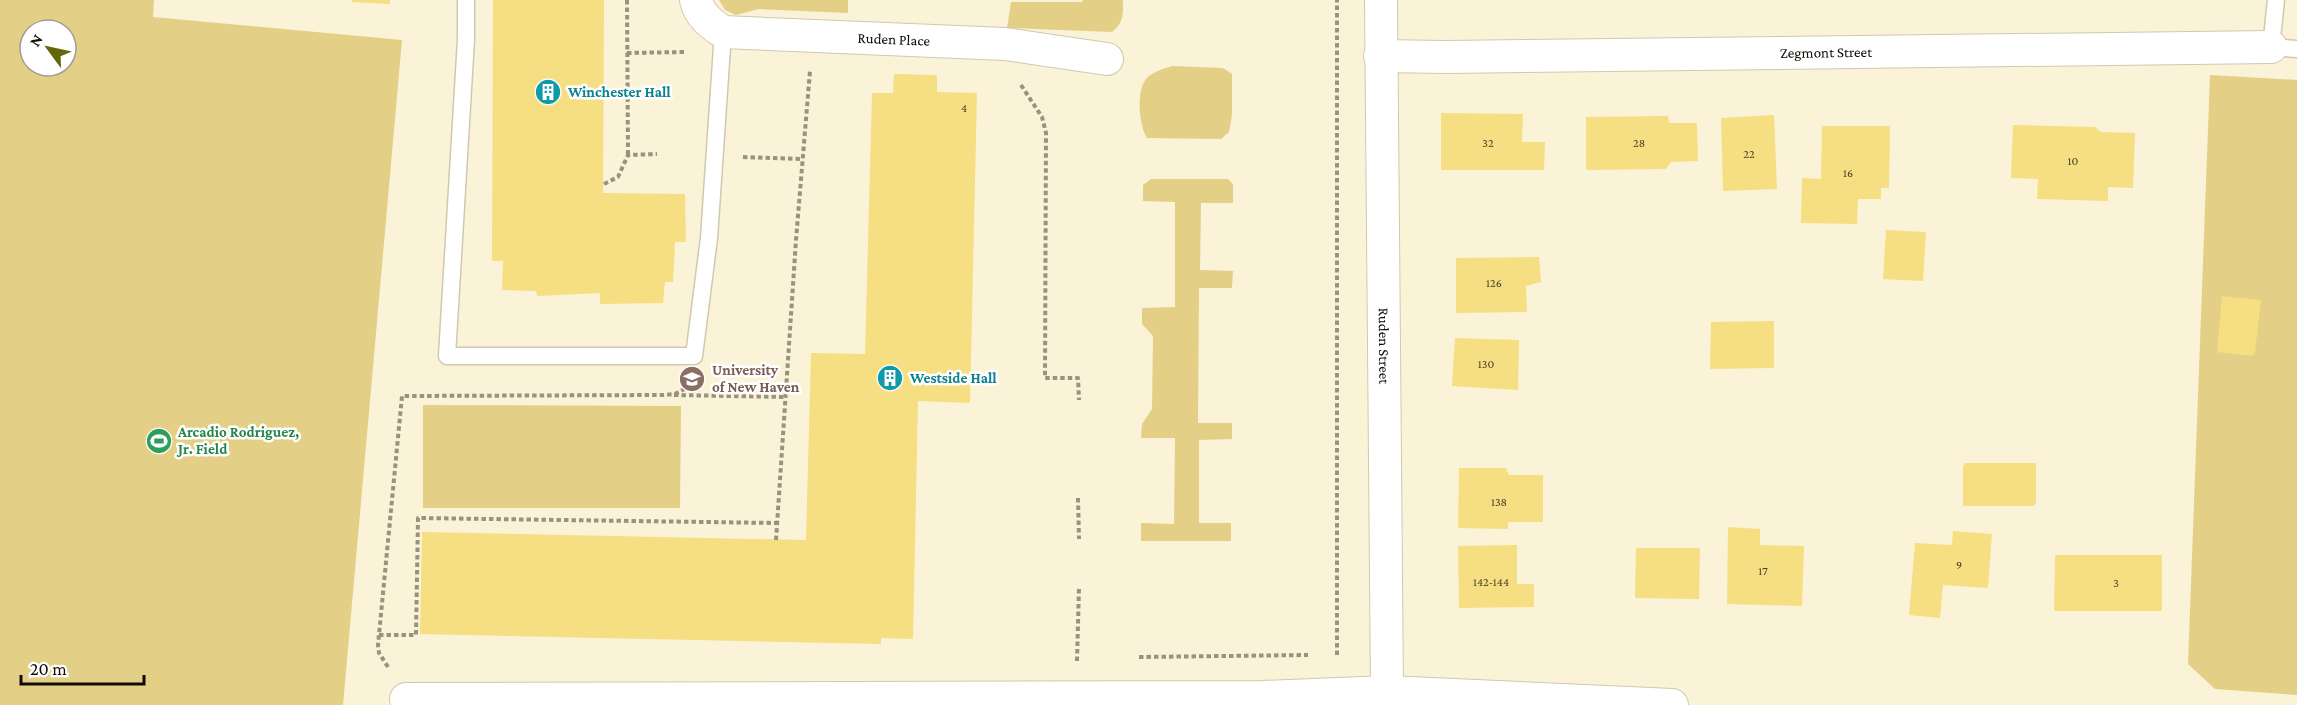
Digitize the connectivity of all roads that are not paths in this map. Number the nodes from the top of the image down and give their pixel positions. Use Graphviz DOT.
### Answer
graph roads {
  1 [pos="466,0"];
  2 [pos="696,0"];
  3 [pos="1381,0"];
  4 [pos="2276,0"];
  5 [pos="723,32"];
  6 [pos="2284,48"];
  7 [pos="1380,56"];
  8 [pos="1107,59"];
  9 [pos="1387,692"];
  10 [pos="406,699"];
  11 [pos="1110,701"];
  12 [pos="1672,705"];
  1 -- 5 [label="lane"];
  2 -- 5 [label="street"];
  3 -- 7 [label="street, Ruden Street"];
  4 -- 6 [label="lane"];
  5 -- 8 [label="street, Ruden Place"];
  6 -- 7 [label="street, Zegmont Street"];
  7 -- 9 [label="street, Ruden Street"];
  9 -- 11 [label="street"];
  9 -- 12 [label="street"];
  10 -- 11 [label="street"];
}
